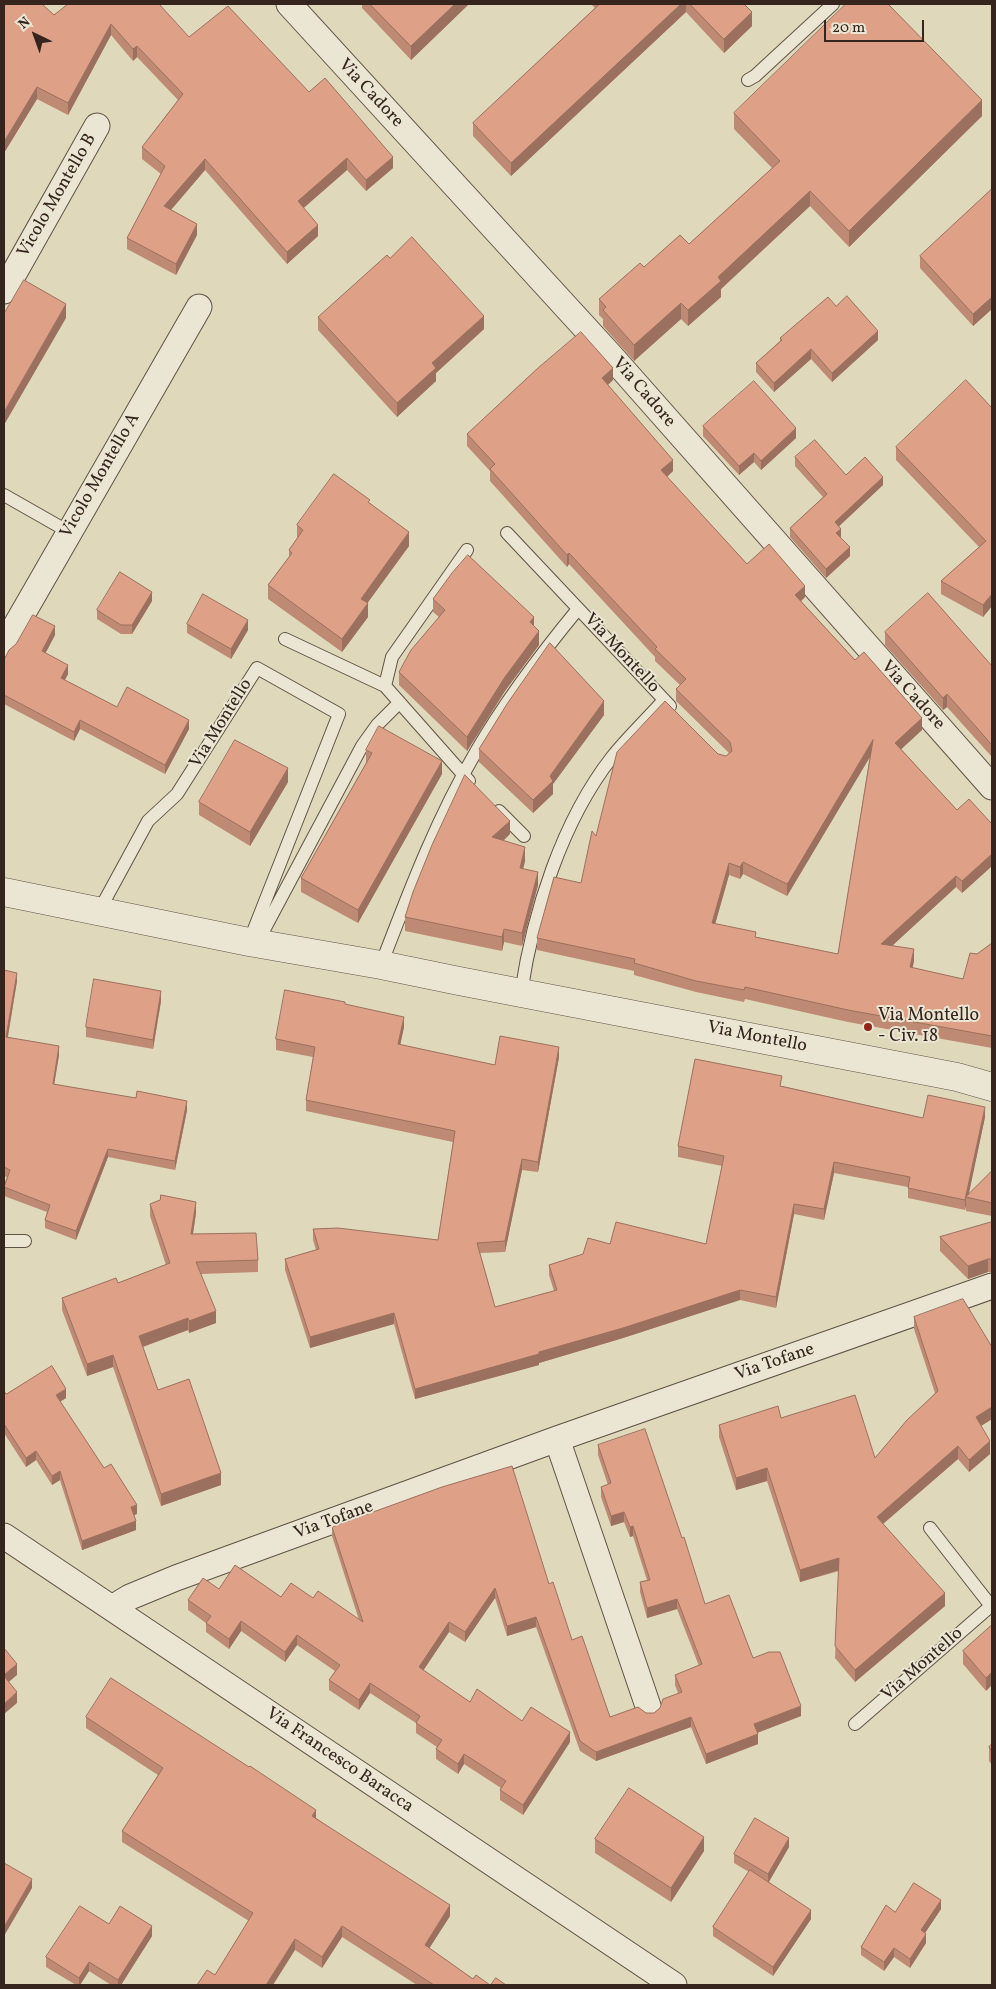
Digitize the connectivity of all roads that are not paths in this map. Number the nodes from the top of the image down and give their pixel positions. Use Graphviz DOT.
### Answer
graph roads {
  1 [pos="288,4"];
  2 [pos="833,4"];
  3 [pos="748,80"];
  4 [pos="97,126"];
  5 [pos="4,291"];
  6 [pos="199,307"];
  7 [pos="4,495"];
  8 [pos="69,532"];
  9 [pos="507,533"];
  10 [pos="466,550"];
  11 [pos="578,609"];
  12 [pos="285,639"];
  13 [pos="4,646"];
  14 [pos="384,686"];
  15 [pos="664,700"];
  16 [pos="399,703"];
  17 [pos="677,713"];
  18 [pos="463,775"];
  19 [pos="992,787"];
  20 [pos="477,789"];
  21 [pos="490,802"];
  22 [pos="524,836"];
  23 [pos="4,892"];
  24 [pos="99,911"];
  25 [pos="253,943"];
  26 [pos="381,965"];
  27 [pos="521,993"];
  28 [pos="992,1087"];
  29 [pos="4,1241"];
  30 [pos="25,1241"];
  31 [pos="992,1286"];
  32 [pos="558,1439"];
  33 [pos="930,1528"];
  34 [pos="4,1536"];
  35 [pos="991,1605"];
  36 [pos="112,1608"];
  37 [pos="649,1709"];
  38 [pos="855,1724"];
  39 [pos="674,1985"];
  1 -- 19 [label="street, Via Cadore"];
  2 -- 3 [label="lane"];
  4 -- 5 [label="street, Vicolo Montello B"];
  6 -- 8 [label="street, Vicolo Montello A"];
  7 -- 8 [label="lane"];
  8 -- 13 [label="street, Vicolo Montello A"];
  9 -- 11 [label="lane, Via Montello"];
  10 -- 14 [label="lane"];
  11 -- 15 [label="lane, Via Montello"];
  11 -- 18 [label="lane, Via Montello"];
  12 -- 14 [label="lane"];
  14 -- 16 [label="lane"];
  15 -- 17 [label="lane, Via Montello"];
  15 -- 27 [label="lane, Via Montello"];
  16 -- 18 [label="lane"];
  16 -- 25 [label="lane"];
  18 -- 20 [label="lane"];
  18 -- 26 [label="lane, Via Montello"];
  21 -- 22 [label="lane"];
  23 -- 24 [label="street, Via Montello"];
  24 -- 25 [label="street, Via Montello"];
  24 -- 25 [label="lane, Via Montello"];
  25 -- 26 [label="street, Via Montello"];
  26 -- 27 [label="street, Via Montello"];
  27 -- 28 [label="street, Via Montello"];
  29 -- 30 [label="lane"];
  31 -- 32 [label="street, Via Tofane"];
  32 -- 36 [label="street, Via Tofane"];
  32 -- 37 [label="street"];
  33 -- 35 [label="lane, Via Montello"];
  34 -- 36 [label="street, Via Francesco Baracca"];
  35 -- 38 [label="lane, Via Montello"];
  36 -- 39 [label="street, Via Francesco Baracca"];
}
